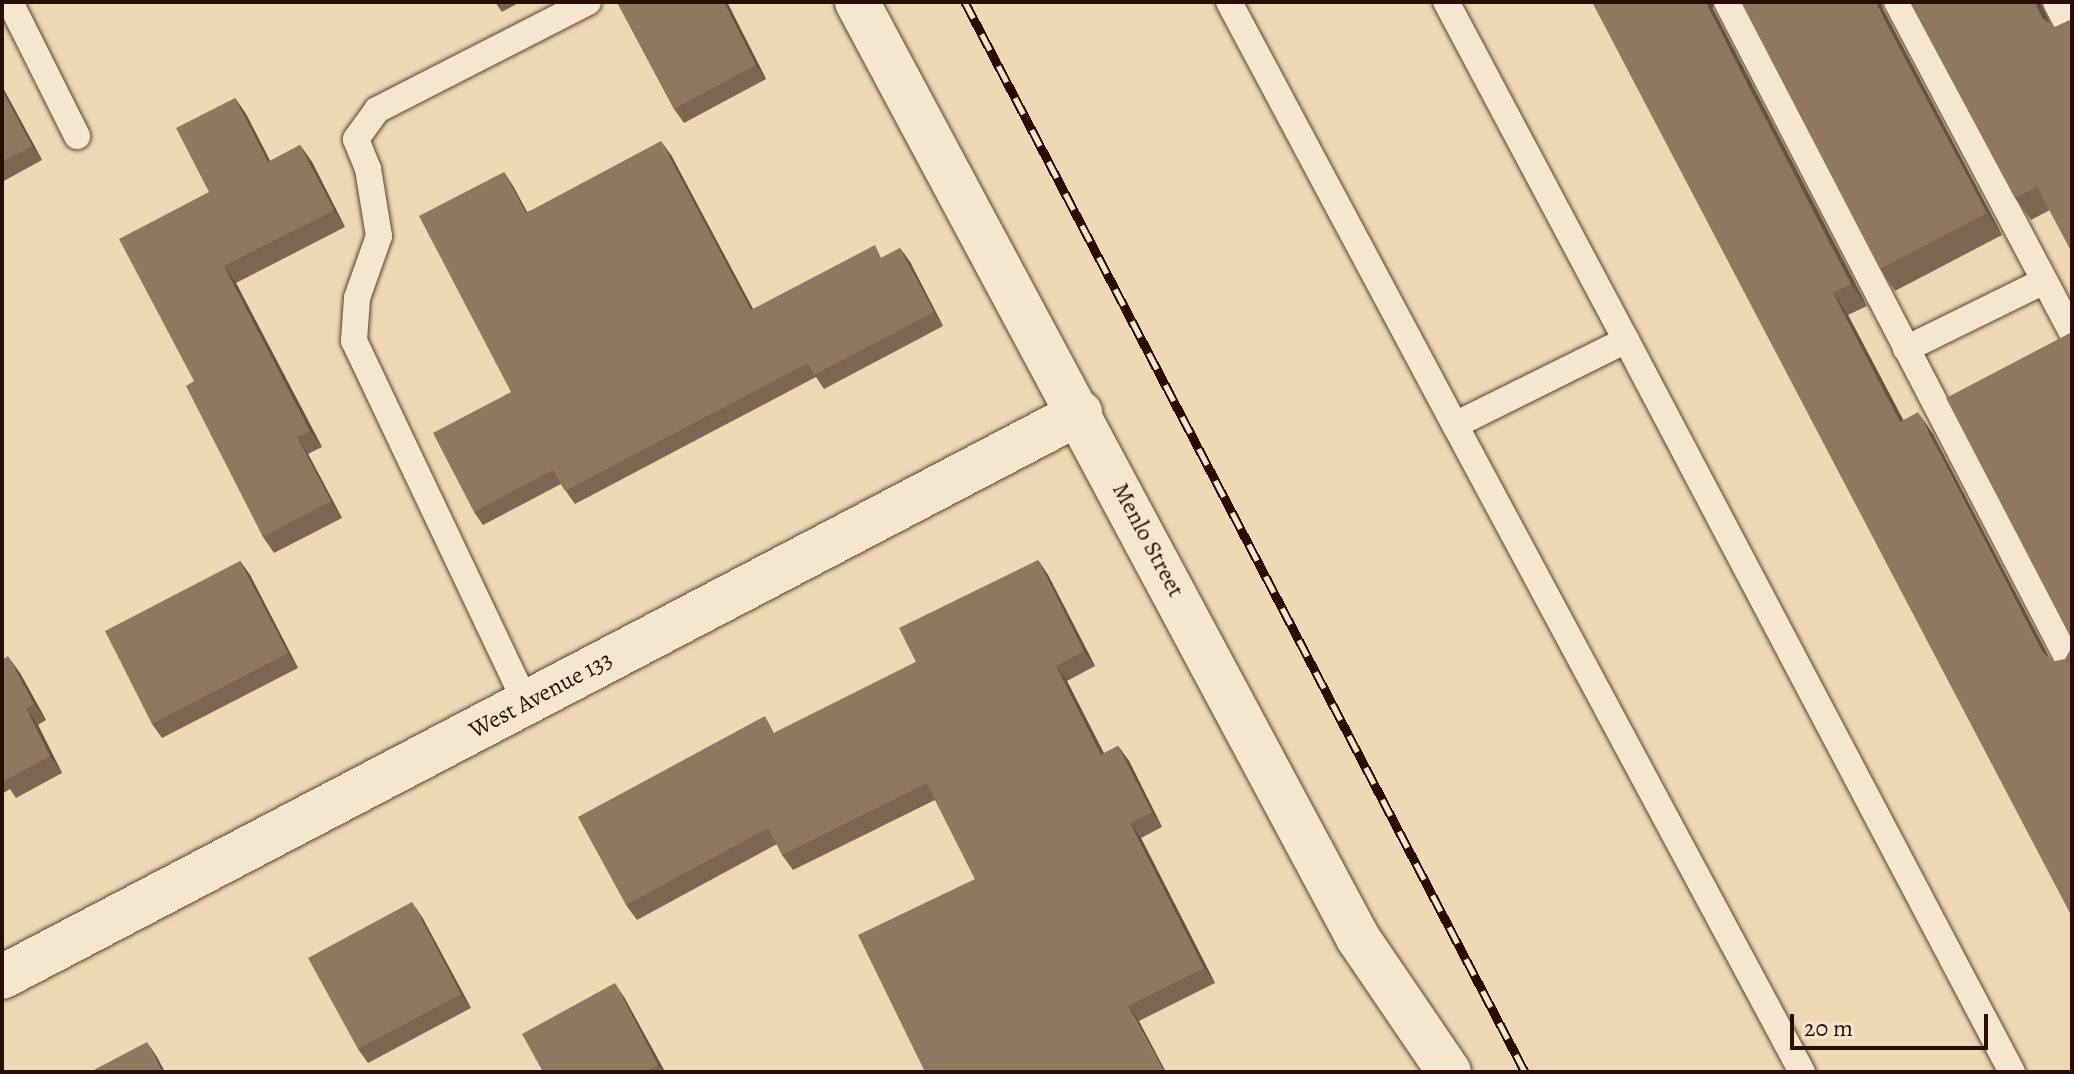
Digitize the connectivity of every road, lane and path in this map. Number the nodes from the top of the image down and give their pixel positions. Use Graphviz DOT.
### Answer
graph roads {
  1 [pos="10,2"];
  2 [pos="588,2"];
  3 [pos="857,2"];
  4 [pos="1229,2"];
  5 [pos="1446,2"];
  6 [pos="1727,2"];
  7 [pos="1897,2"];
  8 [pos="2056,2"];
  9 [pos="2072,33"];
  10 [pos="77,136"];
  11 [pos="2044,281"];
  12 [pos="2072,333"];
  13 [pos="1626,340"];
  14 [pos="1906,349"];
  15 [pos="1080,413"];
  16 [pos="1455,425"];
  17 [pos="2072,667"];
  18 [pos="526,703"];
  19 [pos="2,977"];
  20 [pos="1449,1072"];
  21 [pos="1802,1072"];
  22 [pos="2012,1072"];
  1 -- 10 [label="lane"];
  2 -- 18 [label="lane"];
  3 -- 15 [label="street, Menlo Street"];
  4 -- 16 [label="lane"];
  5 -- 13 [label="lane"];
  6 -- 14 [label="lane"];
  7 -- 11 [label="lane"];
  8 -- 9 [label="lane"];
  11 -- 12 [label="lane"];
  11 -- 14 [label="lane"];
  13 -- 16 [label="lane"];
  13 -- 22 [label="lane"];
  14 -- 17 [label="lane"];
  15 -- 18 [label="street, West Avenue 133"];
  15 -- 20 [label="street, Menlo Street"];
  16 -- 21 [label="lane"];
  18 -- 19 [label="street, West Avenue 133"];
}
